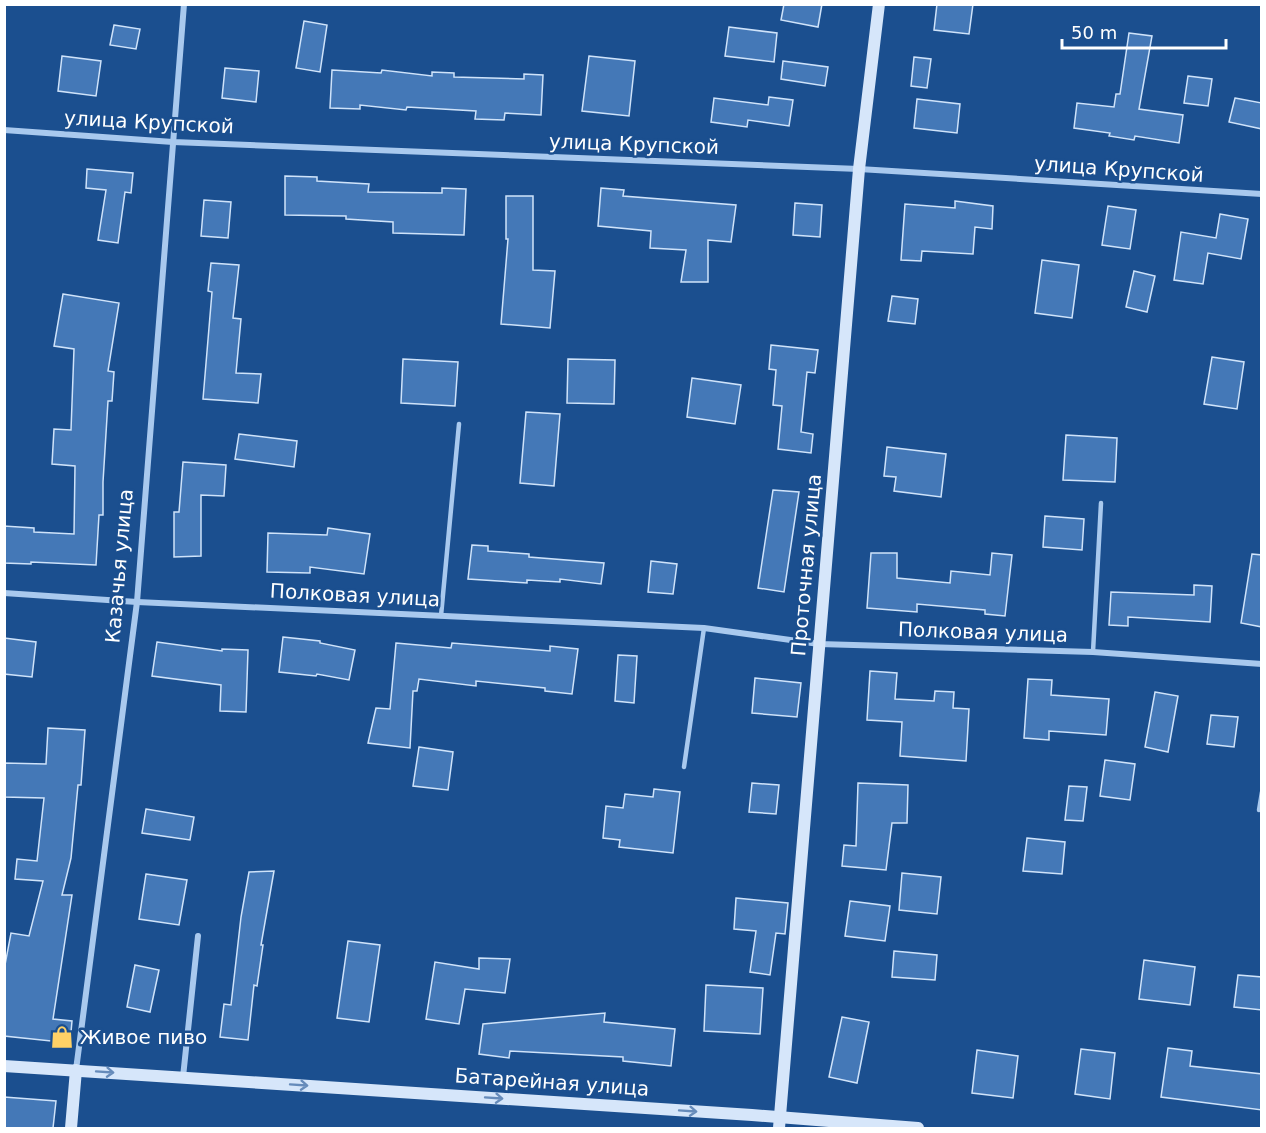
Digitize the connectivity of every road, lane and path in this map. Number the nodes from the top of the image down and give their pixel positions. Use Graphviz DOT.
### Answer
graph roads {
  1 [pos="184,4"];
  2 [pos="879,4"];
  3 [pos="4,130"];
  4 [pos="172,142"];
  5 [pos="859,169"];
  6 [pos="1262,194"];
  7 [pos="459,424"];
  8 [pos="1101,503"];
  9 [pos="4,593"];
  10 [pos="137,602"];
  11 [pos="441,616"];
  12 [pos="705,628"];
  13 [pos="819,644"];
  14 [pos="1093,652"];
  15 [pos="1262,664"];
  16 [pos="684,767"];
  17 [pos="1262,792"];
  18 [pos="1259,810"];
  19 [pos="198,936"];
  20 [pos="4,1066"];
  21 [pos="76,1070"];
  22 [pos="183,1077"];
  23 [pos="779,1123"];
  24 [pos="71,1128"];
  25 [pos="918,1128"];
  1 -- 4 [label="street, Казачья улица"];
  2 -- 5 [label="street, Проточная улица"];
  3 -- 4 [label="street, улица Крупской"];
  4 -- 5 [label="street, улица Крупской"];
  4 -- 10 [label="street, Казачья улица"];
  5 -- 6 [label="street, улица Крупской"];
  5 -- 13 [label="street, Проточная улица"];
  7 -- 11 [label="lane"];
  8 -- 14 [label="lane"];
  9 -- 10 [label="street, Полковая улица"];
  10 -- 11 [label="street, Полковая улица"];
  10 -- 21 [label="street, Казачья улица"];
  11 -- 12 [label="street, Полковая улица"];
  12 -- 13 [label="street, Полковая улица"];
  12 -- 16 [label="lane"];
  13 -- 14 [label="street, Полковая улица"];
  13 -- 23 [label="street, Проточная улица"];
  14 -- 15 [label="street, Полковая улица"];
  17 -- 18 [label="lane"];
  19 -- 22 [label="street"];
  20 -- 21 [label="street, Батарейная улица"];
  21 -- 22 [label="street, Батарейная улица, one-way"];
  21 -- 24 [label="street, Казачья улица"];
  22 -- 23 [label="street, Батарейная улица, one-way"];
  23 -- 25 [label="street, Батарейная улица"];
}
